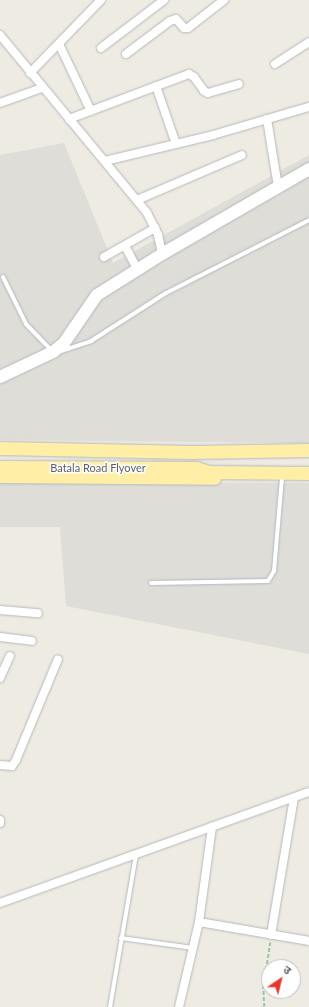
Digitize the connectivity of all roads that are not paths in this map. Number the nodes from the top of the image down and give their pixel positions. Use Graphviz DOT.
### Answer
graph roads {
  1 [pos="101,0"];
  2 [pos="164,0"];
  3 [pos="224,0"];
  4 [pos="0,35"];
  5 [pos="309,42"];
  6 [pos="59,44"];
  7 [pos="101,48"];
  8 [pos="126,54"];
  9 [pos="275,64"];
  10 [pos="30,73"];
  11 [pos="239,84"];
  12 [pos="156,86"];
  13 [pos="42,88"];
  14 [pos="0,103"];
  15 [pos="308,109"];
  16 [pos="91,111"];
  17 [pos="69,119"];
  18 [pos="267,119"];
  19 [pos="176,144"];
  20 [pos="242,156"];
  21 [pos="105,161"];
  22 [pos="309,169"];
  23 [pos="278,187"];
  24 [pos="137,200"];
  25 [pos="309,220"];
  26 [pos="155,228"];
  27 [pos="125,246"];
  28 [pos="162,254"];
  29 [pos="104,257"];
  30 [pos="137,270"];
  31 [pos="3,277"];
  32 [pos="53,352"];
  33 [pos="0,377"];
  34 [pos="0,448"];
  35 [pos="309,450"];
  36 [pos="309,465"];
  37 [pos="0,467"];
  38 [pos="196,468"];
  39 [pos="309,473"];
  40 [pos="0,476"];
  41 [pos="282,477"];
  42 [pos="309,477"];
  43 [pos="151,583"];
  44 [pos="0,610"];
  45 [pos="38,613"];
  46 [pos="0,637"];
  47 [pos="32,642"];
  48 [pos="10,656"];
  49 [pos="58,659"];
  50 [pos="0,678"];
  51 [pos="0,765"];
  52 [pos="309,792"];
  53 [pos="294,798"];
  54 [pos="212,826"];
  55 [pos="136,855"];
  56 [pos="0,903"];
  57 [pos="199,922"];
  58 [pos="271,935"];
  59 [pos="121,938"];
  60 [pos="309,940"];
  61 [pos="193,948"];
  62 [pos="110,1007"];
  63 [pos="179,1007"];
  1 -- 6 [label="street"];
  2 -- 7 [label="street"];
  3 -- 8 [label="street"];
  4 -- 10 [label="street"];
  5 -- 9 [label="street"];
  6 -- 10 [label="street"];
  6 -- 16 [label="street"];
  10 -- 13 [label="street"];
  11 -- 12 [label="street"];
  12 -- 16 [label="street"];
  12 -- 19 [label="street"];
  13 -- 14 [label="street"];
  13 -- 17 [label="street"];
  15 -- 18 [label="street"];
  16 -- 17 [label="street"];
  17 -- 21 [label="street"];
  18 -- 19 [label="street"];
  18 -- 23 [label="street"];
  19 -- 21 [label="street"];
  20 -- 24 [label="street"];
  21 -- 24 [label="street"];
  22 -- 23 [label="street"];
  23 -- 28 [label="street"];
  24 -- 26 [label="street"];
  25 -- 32 [label="lane"];
  26 -- 27 [label="street"];
  26 -- 28 [label="street"];
  27 -- 29 [label="street"];
  27 -- 30 [label="street"];
  28 -- 30 [label="street"];
  30 -- 32 [label="street"];
  31 -- 32 [label="lane"];
  32 -- 33 [label="street"];
  34 -- 35 [label="main road"];
  36 -- 38 [label="main road, Batala Road Flyover"];
  37 -- 38 [label="main road, Batala Road Flyover"];
  38 -- 39 [label="main road, Batala Road Flyover"];
  40 -- 41 [label="main road"];
  41 -- 42 [label="main road"];
  41 -- 43 [label="lane"];
  44 -- 45 [label="street"];
  46 -- 47 [label="street"];
  48 -- 50 [label="street"];
  49 -- 51 [label="street"];
  52 -- 53 [label="street"];
  53 -- 54 [label="street"];
  53 -- 58 [label="street"];
  54 -- 55 [label="street"];
  54 -- 57 [label="street"];
  55 -- 56 [label="street"];
  55 -- 59 [label="lane"];
  57 -- 58 [label="street"];
  57 -- 61 [label="street"];
  58 -- 60 [label="street"];
  59 -- 61 [label="lane"];
  59 -- 62 [label="lane"];
  61 -- 63 [label="street"];
}
